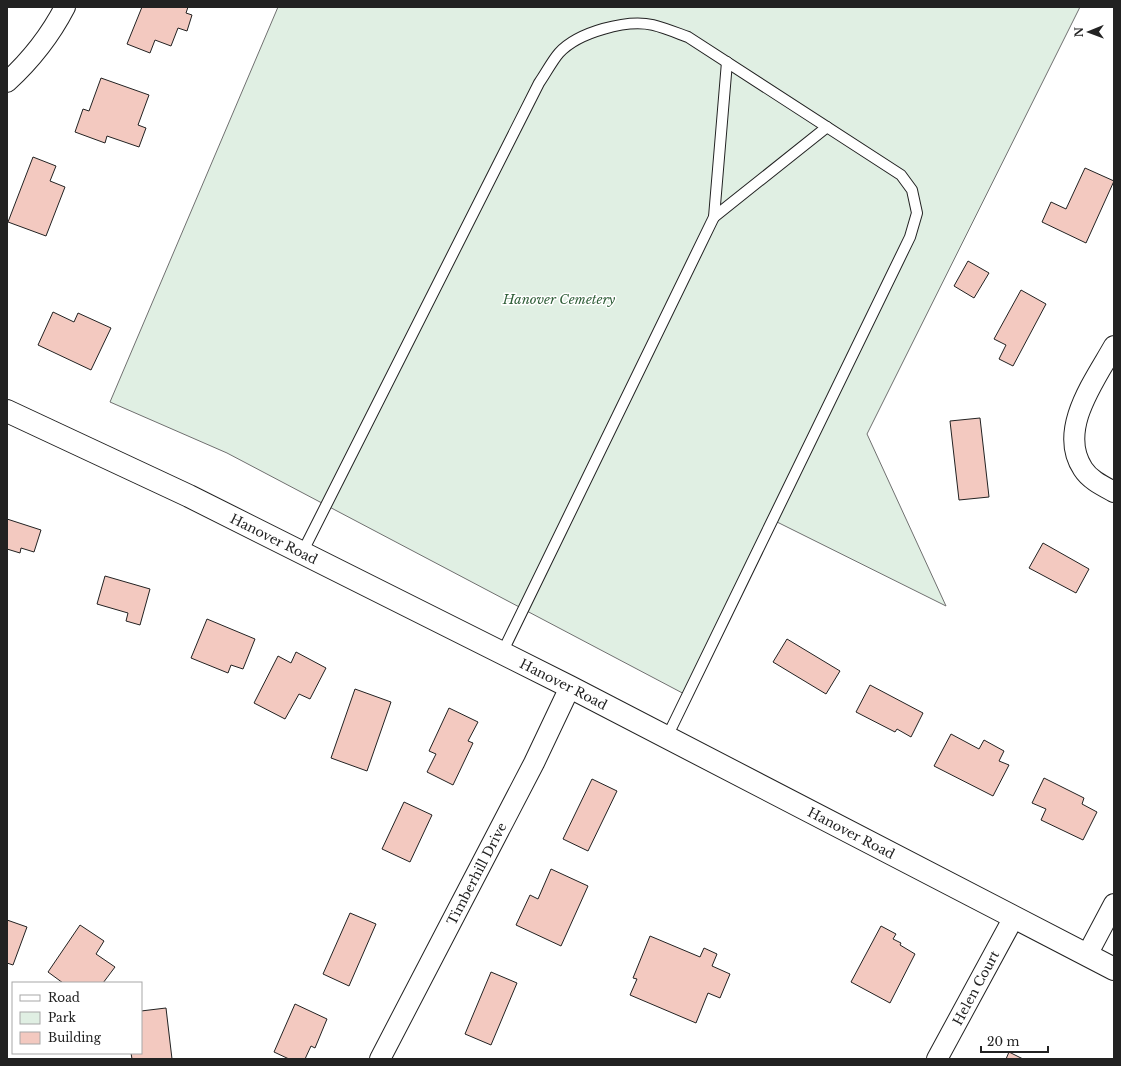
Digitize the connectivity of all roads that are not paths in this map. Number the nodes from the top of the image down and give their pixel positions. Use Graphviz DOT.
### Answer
graph roads {
  1 [pos="66,7"];
  2 [pos="727,62"];
  3 [pos="7,82"];
  4 [pos="827,127"];
  5 [pos="714,217"];
  6 [pos="1114,346"];
  7 [pos="7,411"];
  8 [pos="1114,492"];
  9 [pos="302,553"];
  10 [pos="502,653"];
  11 [pos="570,688"];
  12 [pos="667,738"];
  13 [pos="1114,904"];
  14 [pos="1014,917"];
  15 [pos="1087,955"];
  16 [pos="1114,969"];
  17 [pos="380,1059"];
  18 [pos="937,1059"];
  1 -- 3 [label="street"];
  2 -- 4 [label="lane"];
  2 -- 5 [label="lane"];
  2 -- 9 [label="lane"];
  4 -- 5 [label="lane"];
  4 -- 12 [label="lane"];
  5 -- 10 [label="lane"];
  6 -- 8 [label="street"];
  7 -- 9 [label="street, Hanover Road"];
  9 -- 10 [label="street, Hanover Road"];
  10 -- 11 [label="street, Hanover Road"];
  11 -- 12 [label="street, Hanover Road"];
  11 -- 17 [label="street, Timberhill Drive"];
  12 -- 14 [label="street, Hanover Road"];
  13 -- 15 [label="street"];
  14 -- 15 [label="street, Hanover Road"];
  14 -- 18 [label="street, Helen Court"];
  15 -- 16 [label="street, Hanover Road"];
}
